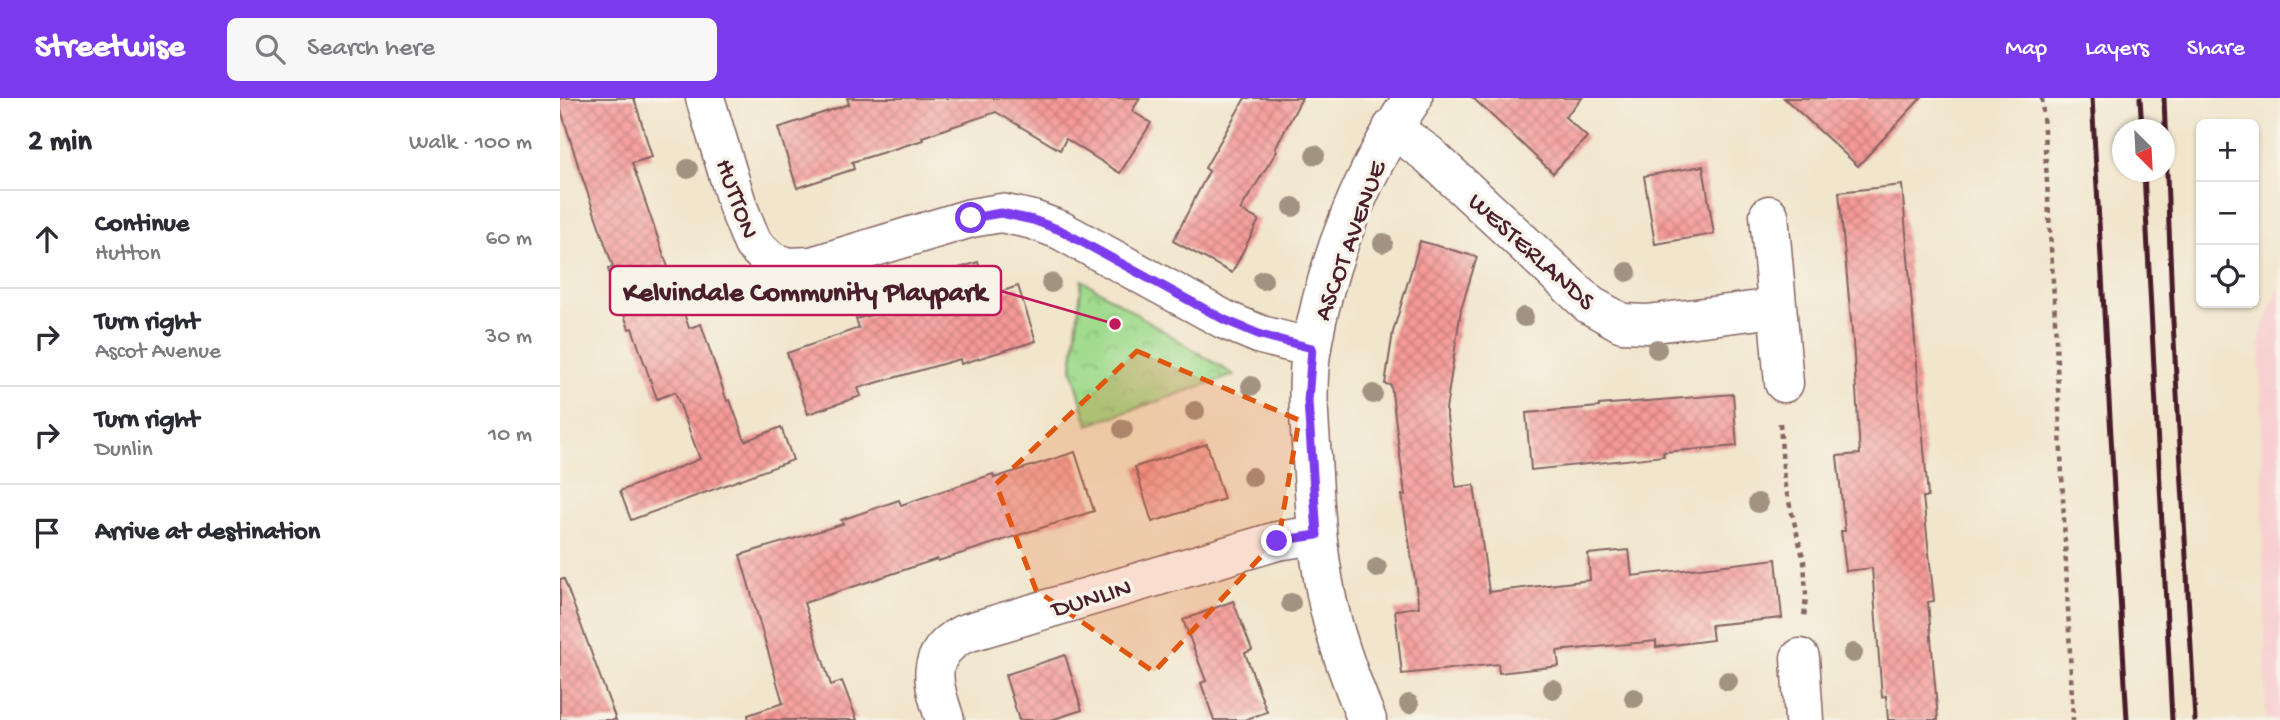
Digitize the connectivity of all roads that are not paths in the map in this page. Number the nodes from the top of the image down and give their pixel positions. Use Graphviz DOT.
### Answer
graph roads {
  1 [pos="705,98"];
  2 [pos="1402,113"];
  3 [pos="1769,215"];
  4 [pos="1776,308"];
  5 [pos="1312,348"];
  6 [pos="1784,383"];
  7 [pos="1317,535"];
  8 [pos="1800,657"];
  9 [pos="945,720"];
  10 [pos="1367,720"];
  11 [pos="1804,720"];
  1 -- 5 [label="street, HUTTON"];
  2 -- 4 [label="street, WESTERLANDS"];
  2 -- 5 [label="street, ASCOT AVENUE"];
  3 -- 4 [label="street"];
  4 -- 6 [label="street"];
  5 -- 7 [label="street, ASCOT AVENUE"];
  7 -- 9 [label="street, DUNLIN"];
  7 -- 10 [label="street, ASCOT AVENUE"];
  8 -- 11 [label="street"];
}
